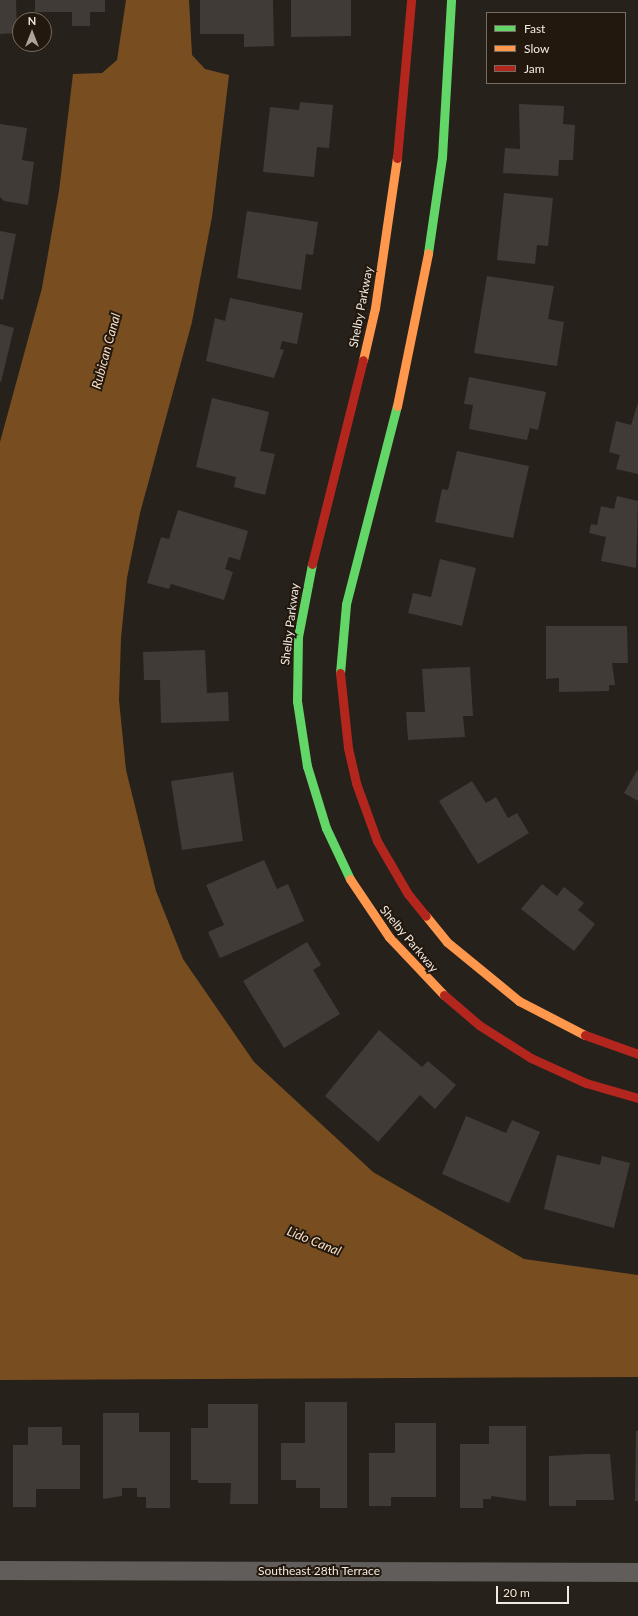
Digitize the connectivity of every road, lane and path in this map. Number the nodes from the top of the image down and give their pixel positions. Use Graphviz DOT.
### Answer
graph roads {
  1 [pos="411,0"];
  2 [pos="451,0"];
  3 [pos="638,1054"];
  4 [pos="638,1098"];
  5 [pos="0,1570"];
  6 [pos="638,1572"];
  1 -- 4 [label="street, Shelby Parkway"];
  2 -- 3 [label="street"];
  5 -- 6 [label="street, Southeast 28th Terrace"];
}
